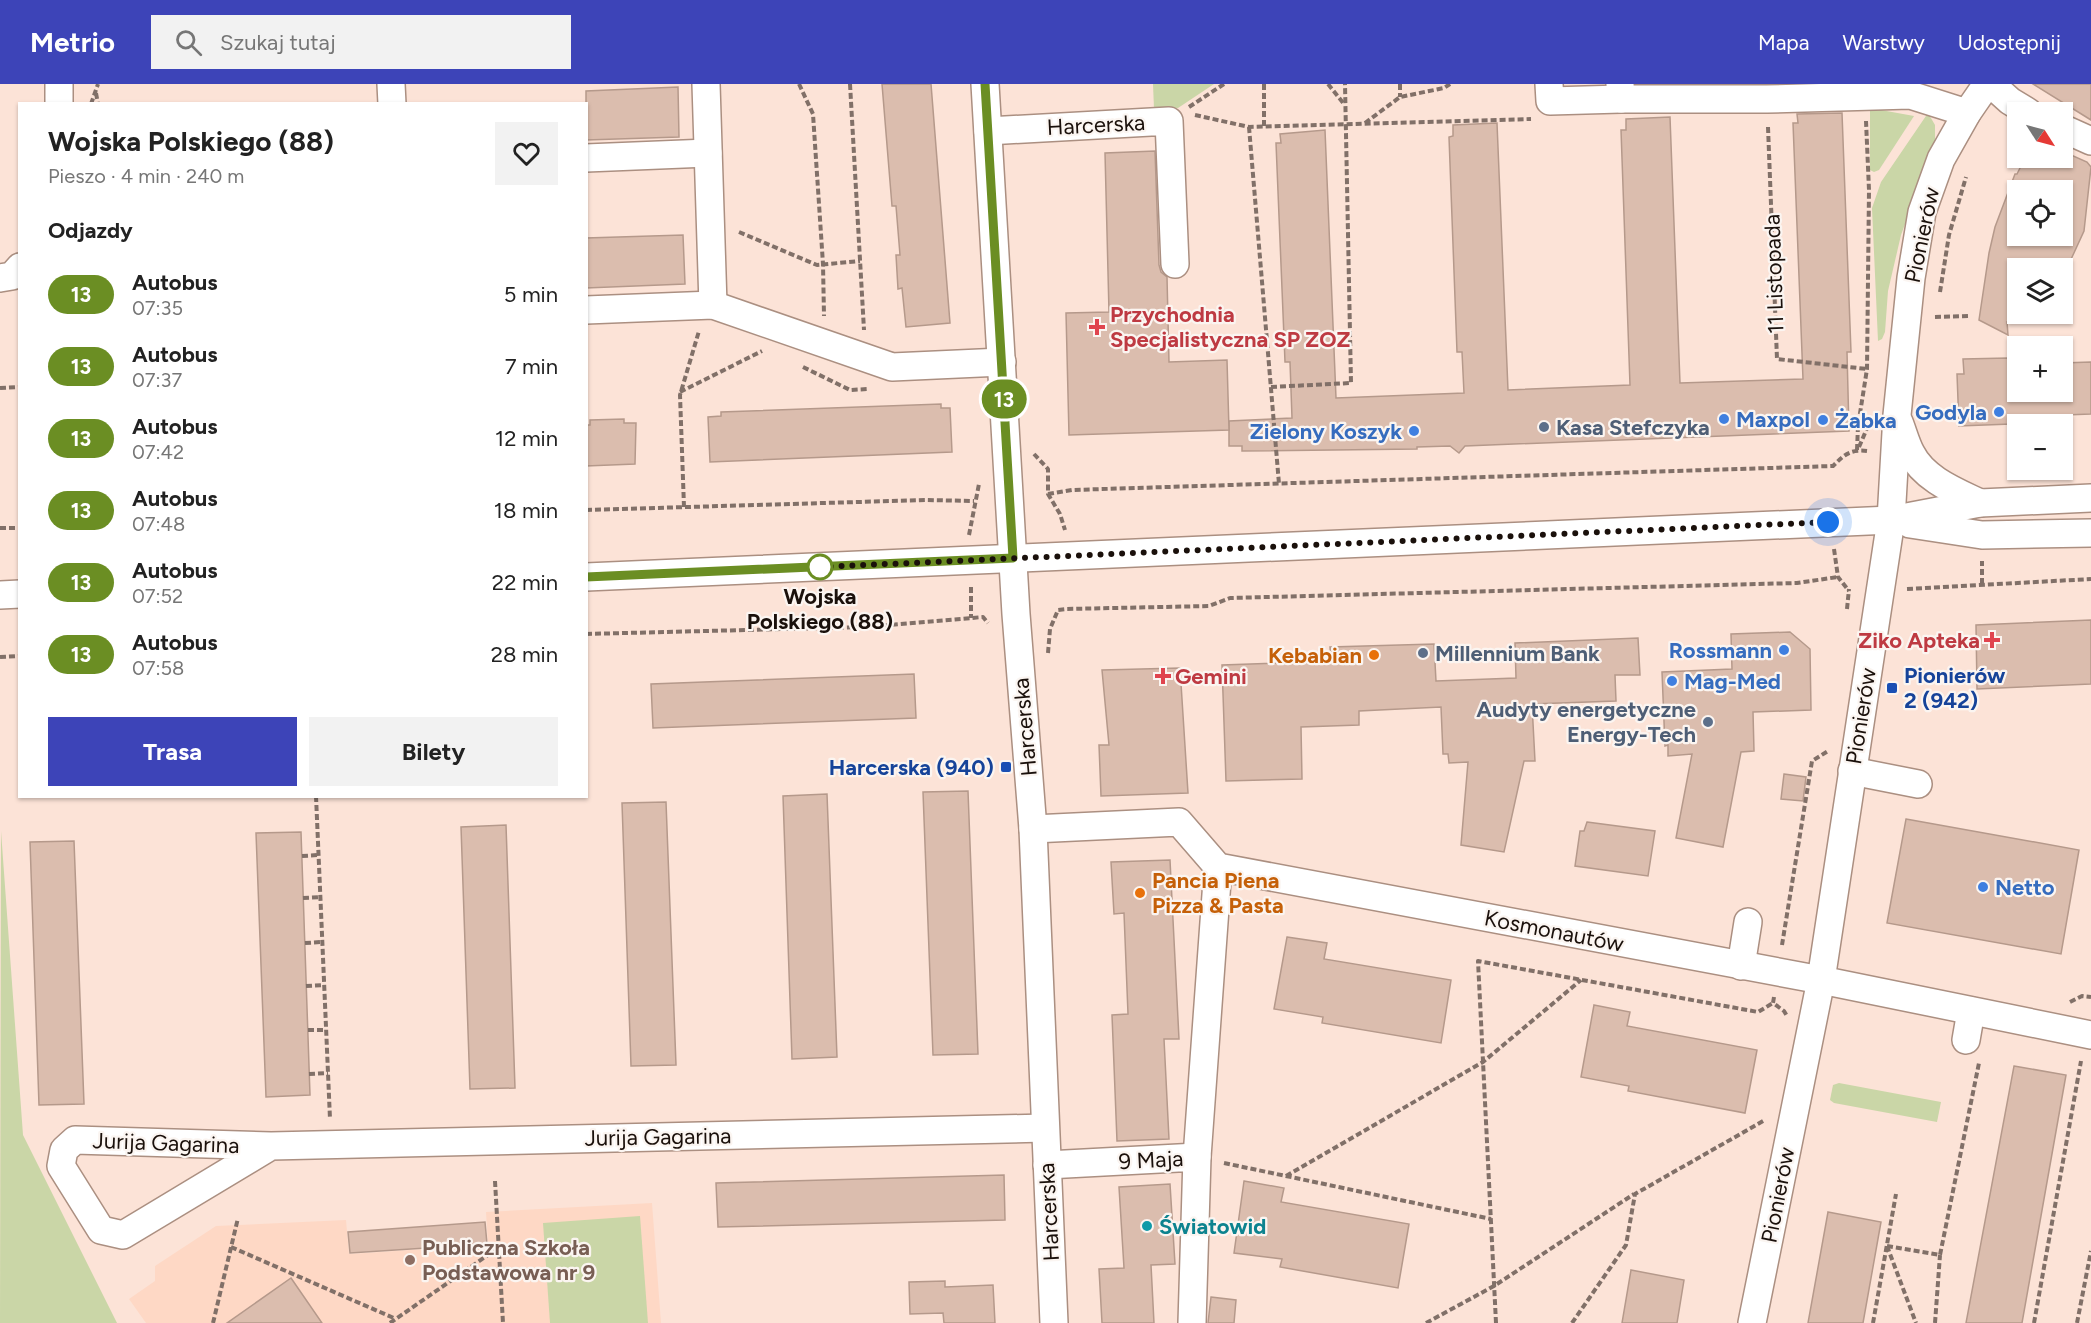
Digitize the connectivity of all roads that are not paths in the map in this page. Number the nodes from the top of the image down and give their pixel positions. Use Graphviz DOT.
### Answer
graph roads {
  1 [pos="59,84"];
  2 [pos="391,84"];
  3 [pos="706,84"];
  4 [pos="986,84"];
  5 [pos="1549,84"];
  6 [pos="1989,84"];
  7 [pos="1621,91"];
  8 [pos="60,102"];
  9 [pos="392,102"];
  10 [pos="2012,102"];
  11 [pos="1967,113"];
  12 [pos="988,131"];
  13 [pos="2073,133"];
  14 [pos="2091,141"];
  15 [pos="708,153"];
  16 [pos="588,158"];
  17 [pos="1175,264"];
  18 [pos="18,269"];
  19 [pos="0,278"];
  20 [pos="709,305"];
  21 [pos="588,310"];
  22 [pos="1002,362"];
  23 [pos="1897,415"];
  24 [pos="2091,498"];
  25 [pos="1980,503"];
  26 [pos="1891,520"];
  27 [pos="2091,533"];
  28 [pos="1013,558"];
  29 [pos="588,577"];
  30 [pos="18,594"];
  31 [pos="0,595"];
  32 [pos="1852,771"];
  33 [pos="1918,784"];
  34 [pos="1033,829"];
  35 [pos="1218,867"];
  36 [pos="1748,922"];
  37 [pos="1741,966"];
  38 [pos="1821,980"];
  39 [pos="1971,1011"];
  40 [pos="2088,1039"];
  41 [pos="1973,1051"];
  42 [pos="1045,1128"];
  43 [pos="271,1146"];
  44 [pos="1197,1157"];
  45 [pos="1047,1165"];
  46 [pos="1054,1323"];
  47 [pos="1192,1323"];
  48 [pos="1752,1323"];
  1 -- 8 [label="street"];
  2 -- 9 [label="street"];
  3 -- 15 [label="street"];
  4 -- 12 [label="street, Harcerska"];
  5 -- 7 [label="street"];
  6 -- 10 [label="street"];
  6 -- 11 [label="street, Pionierów"];
  7 -- 11 [label="street"];
  11 -- 23 [label="street, Pionierów"];
  12 -- 17 [label="street, Harcerska"];
  12 -- 22 [label="street, Harcerska"];
  13 -- 14 [label="street"];
  15 -- 16 [label="street"];
  15 -- 20 [label="street"];
  18 -- 19 [label="street"];
  20 -- 21 [label="street"];
  20 -- 22 [label="street"];
  22 -- 28 [label="street, Harcerska"];
  23 -- 25 [label="street"];
  23 -- 26 [label="street, Pionierów"];
  24 -- 25 [label="street"];
  25 -- 26 [label="street"];
  26 -- 27 [label="street"];
  26 -- 28 [label="street"];
  26 -- 32 [label="street, Pionierów"];
  28 -- 29 [label="street"];
  28 -- 34 [label="street, Harcerska"];
  30 -- 31 [label="street"];
  32 -- 33 [label="street"];
  32 -- 38 [label="street, Pionierów"];
  34 -- 35 [label="street"];
  34 -- 42 [label="street, Harcerska"];
  35 -- 37 [label="street, Kosmonautów"];
  35 -- 44 [label="street"];
  36 -- 37 [label="street"];
  37 -- 38 [label="street, Kosmonautów"];
  38 -- 39 [label="street, Kosmonautów"];
  38 -- 48 [label="street, Pionierów"];
  39 -- 40 [label="street, Kosmonautów"];
  39 -- 41 [label="street"];
  42 -- 43 [label="street, Jurija Gagarina"];
  42 -- 45 [label="street, Harcerska"];
  43 -- 43 [label="street, Jurija Gagarina"];
  44 -- 45 [label="street, 9 Maja"];
  44 -- 47 [label="street, 9 Maja"];
  45 -- 46 [label="street, Harcerska"];
}
